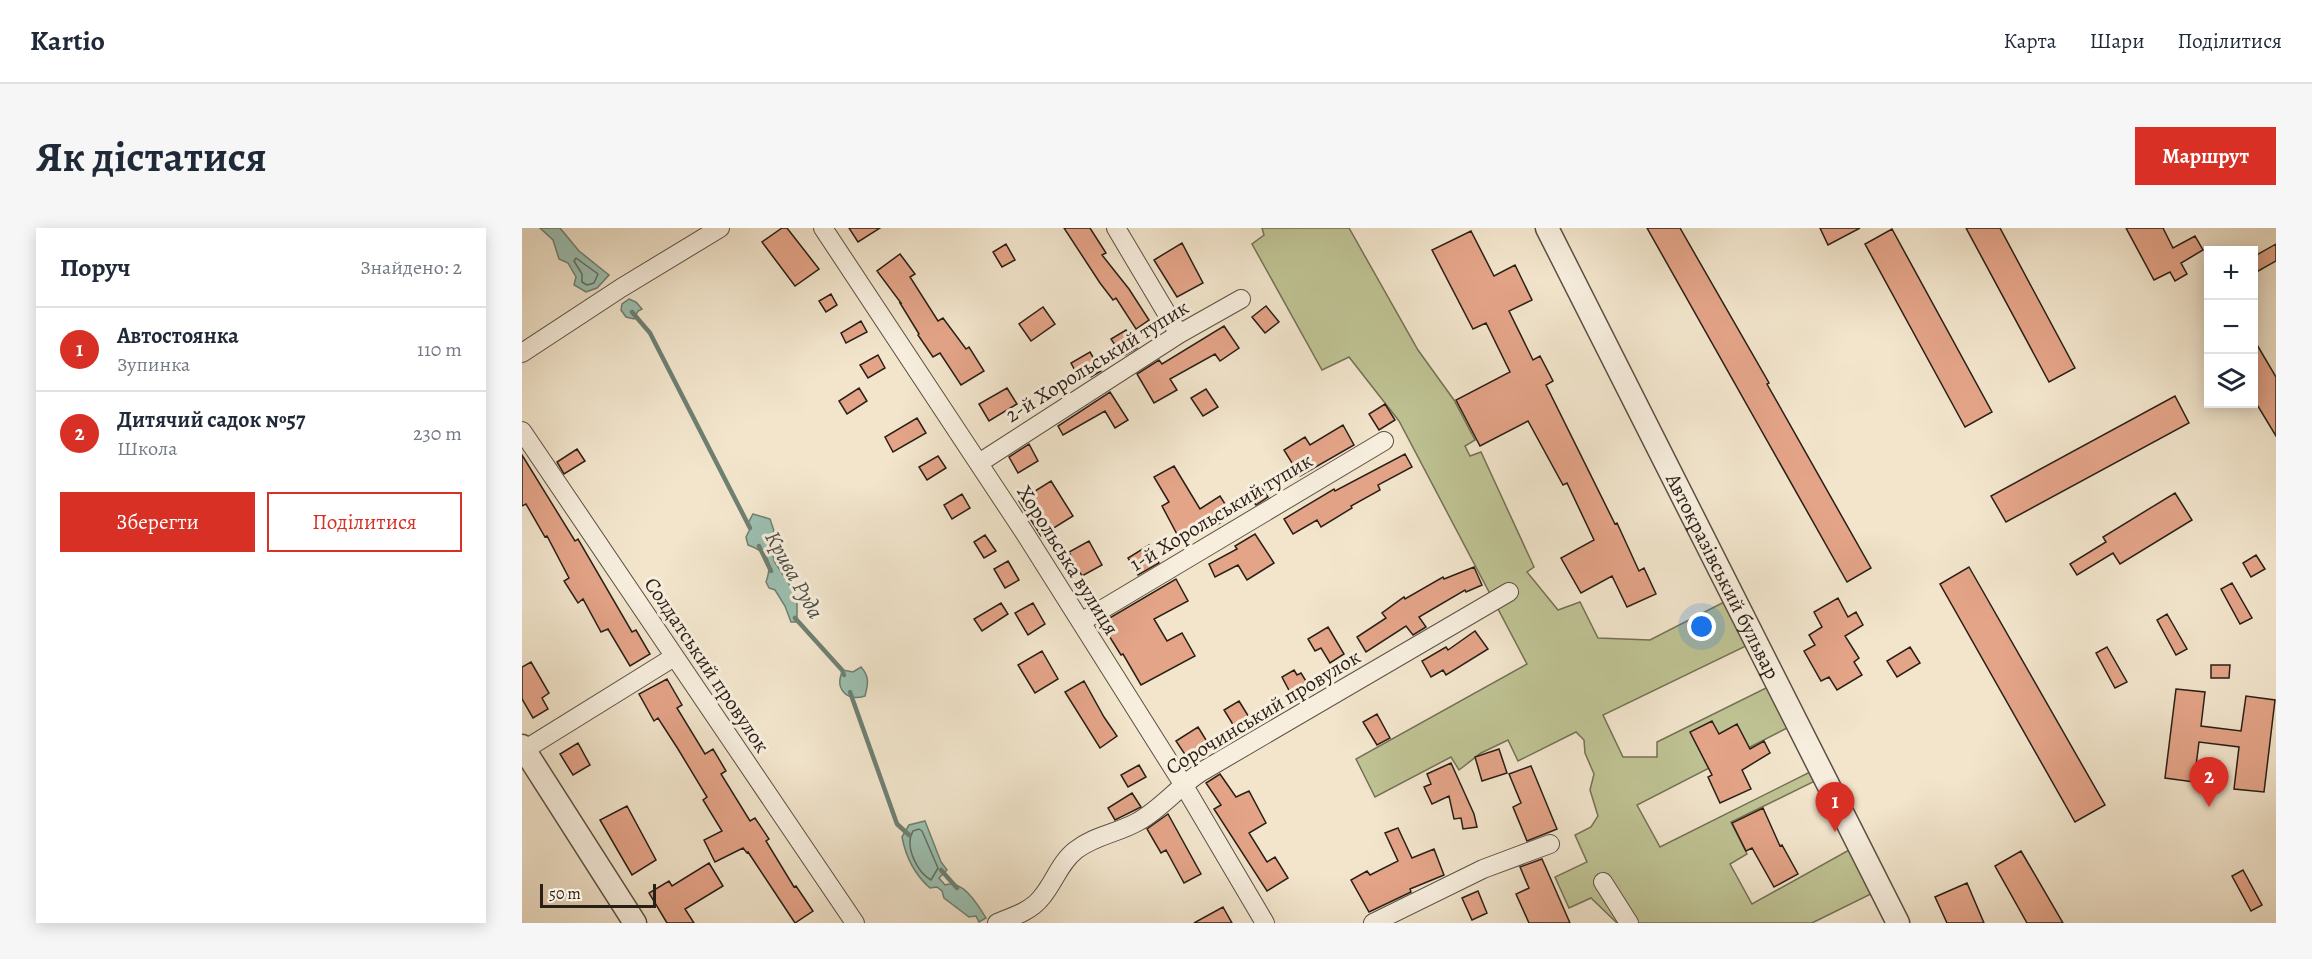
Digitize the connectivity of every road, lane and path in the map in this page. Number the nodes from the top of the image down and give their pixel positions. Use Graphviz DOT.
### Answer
graph roads {
  1 [pos="720,228"];
  2 [pos="823,228"];
  3 [pos="1116,228"];
  4 [pos="1547,228"];
  5 [pos="1241,299"];
  6 [pos="1179,334"];
  7 [pos="522,353"];
  8 [pos="522,431"];
  9 [pos="1384,441"];
  10 [pos="979,463"];
  11 [pos="1509,592"];
  12 [pos="1081,622"];
  13 [pos="674,657"];
  14 [pos="523,748"];
  15 [pos="1183,784"];
  16 [pos="1550,844"];
  17 [pos="1603,882"];
  18 [pos="635,923"];
  19 [pos="855,923"];
  20 [pos="997,923"];
  21 [pos="1265,923"];
  22 [pos="1373,923"];
  23 [pos="1629,923"];
  24 [pos="1898,923"];
  1 -- 7 [label="street"];
  2 -- 10 [label="street, Хорольська вулиця"];
  3 -- 6 [label="street"];
  4 -- 24 [label="street, Автокразівський бульвар"];
  5 -- 6 [label="street, 2-й Хорольський тупик"];
  6 -- 10 [label="street, 2-й Хорольський тупик"];
  8 -- 13 [label="street, Солдатський провулок"];
  9 -- 12 [label="street, 1-й Хорольський тупик"];
  10 -- 12 [label="street, Хорольська вулиця"];
  11 -- 15 [label="street, Сорочинський провулок"];
  12 -- 15 [label="street, Хорольська вулиця"];
  13 -- 14 [label="street"];
  13 -- 19 [label="street, Солдатський провулок"];
  14 -- 18 [label="street"];
  15 -- 20 [label="street, Сорочинський провулок"];
  15 -- 21 [label="street, Хорольська вулиця"];
  16 -- 22 [label="street"];
  17 -- 23 [label="street"];
}
